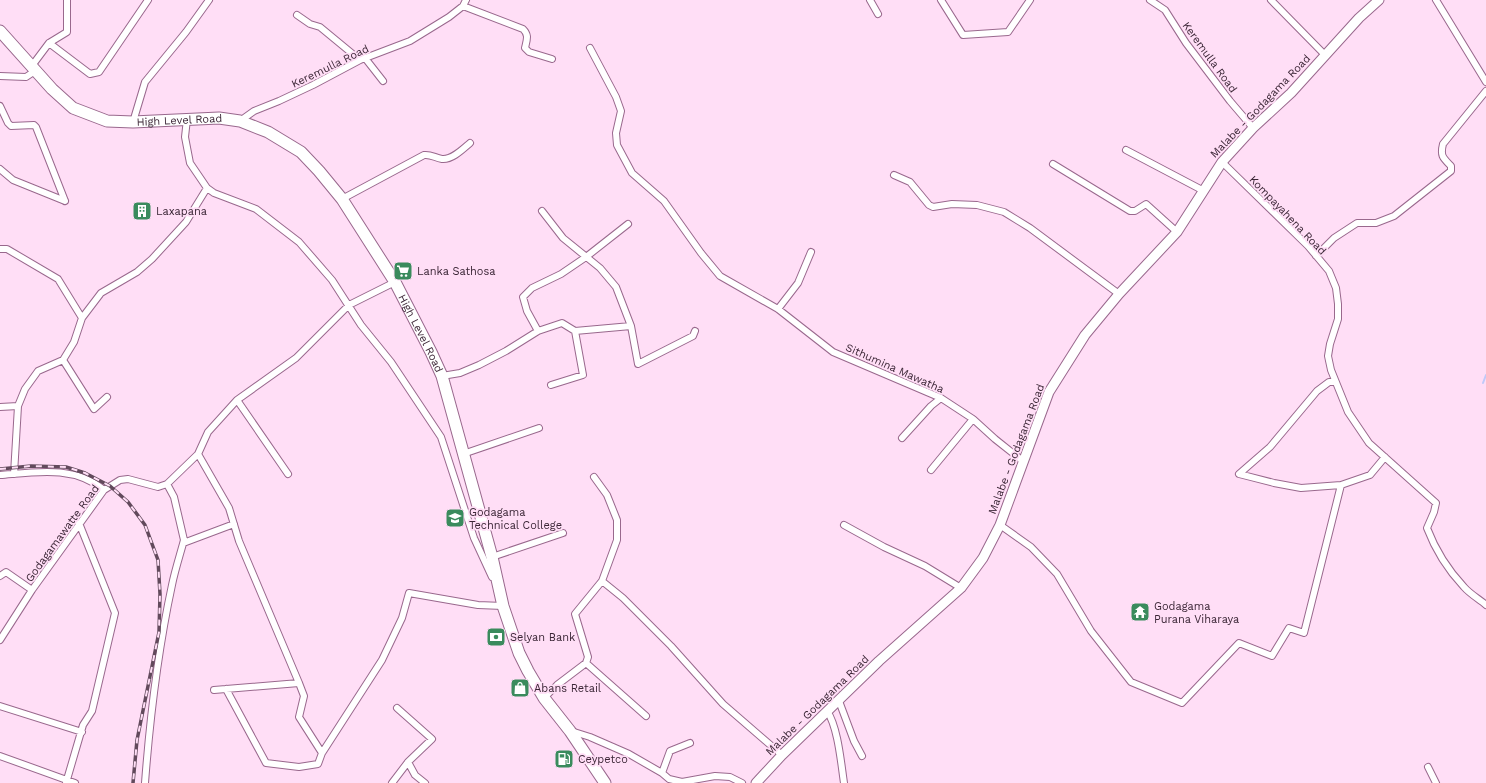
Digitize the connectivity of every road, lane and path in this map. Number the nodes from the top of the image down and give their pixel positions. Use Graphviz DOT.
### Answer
graph roads {
  1 [pos="67,0"];
  2 [pos="148,0"];
  3 [pos="209,0"];
  4 [pos="870,0"];
  5 [pos="941,0"];
  6 [pos="1030,0"];
  7 [pos="1150,0"];
  8 [pos="1271,0"];
  9 [pos="1436,0"];
  10 [pos="1376,1"];
  11 [pos="464,3"];
  12 [pos="878,14"];
  13 [pos="297,15"];
  14 [pos="0,31"];
  15 [pos="49,43"];
  16 [pos="590,48"];
  17 [pos="1325,56"];
  18 [pos="363,59"];
  19 [pos="552,59"];
  20 [pos="33,69"];
  21 [pos="0,76"];
  22 [pos="383,81"];
  23 [pos="1486,82"];
  24 [pos="1486,90"];
  25 [pos="0,106"];
  26 [pos="187,119"];
  27 [pos="240,121"];
  28 [pos="133,122"];
  29 [pos="1253,128"];
  30 [pos="470,143"];
  31 [pos="1126,150"];
  32 [pos="1222,162"];
  33 [pos="1053,164"];
  34 [pos="0,169"];
  35 [pos="894,175"];
  36 [pos="207,188"];
  37 [pos="1204,191"];
  38 [pos="342,199"];
  39 [pos="542,211"];
  40 [pos="628,224"];
  41 [pos="1177,232"];
  42 [pos="0,249"];
  43 [pos="811,252"];
  44 [pos="1316,256"];
  45 [pos="586,257"];
  46 [pos="395,282"];
  47 [pos="1119,294"];
  48 [pos="349,305"];
  49 [pos="778,309"];
  50 [pos="82,318"];
  51 [pos="631,326"];
  52 [pos="575,330"];
  53 [pos="538,331"];
  54 [pos="695,331"];
  55 [pos="63,360"];
  56 [pos="442,376"];
  57 [pos="1335,382"];
  58 [pos="551,386"];
  59 [pos="106,397"];
  60 [pos="941,398"];
  61 [pos="237,400"];
  62 [pos="18,406"];
  63 [pos="0,407"];
  64 [pos="973,418"];
  65 [pos="539,428"];
  66 [pos="902,438"];
  67 [pos="198,454"];
  68 [pos="463,454"];
  69 [pos="1385,457"];
  70 [pos="1024,462"];
  71 [pos="932,470"];
  72 [pos="14,474"];
  73 [pos="288,474"];
  74 [pos="0,475"];
  75 [pos="594,476"];
  76 [pos="167,484"];
  77 [pos="1341,485"];
  78 [pos="104,490"];
  79 [pos="79,523"];
  80 [pos="234,524"];
  81 [pos="1000,524"];
  82 [pos="844,525"];
  83 [pos="563,533"];
  84 [pos="184,540"];
  85 [pos="492,557"];
  86 [pos="0,576"];
  87 [pos="602,581"];
  88 [pos="961,588"];
  89 [pos="32,590"];
  90 [pos="502,601"];
  91 [pos="1486,605"];
  92 [pos="0,640"];
  93 [pos="586,663"];
  94 [pos="299,683"];
  95 [pos="226,689"];
  96 [pos="214,690"];
  97 [pos="544,698"];
  98 [pos="840,701"];
  99 [pos="0,706"];
  100 [pos="397,708"];
  101 [pos="827,711"];
  102 [pos="646,716"];
  103 [pos="570,731"];
  104 [pos="82,732"];
  105 [pos="690,743"];
  106 [pos="322,753"];
  107 [pos="782,755"];
  108 [pos="0,756"];
  109 [pos="862,756"];
  110 [pos="408,762"];
  111 [pos="1428,767"];
  112 [pos="662,773"];
  113 [pos="67,782"];
  114 [pos="75,783"];
  115 [pos="145,783"];
  116 [pos="392,783"];
  117 [pos="425,783"];
  118 [pos="605,783"];
  119 [pos="742,783"];
  120 [pos="756,783"];
  121 [pos="844,783"];
  122 [pos="1436,783"];
  1 -- 15 [label="street"];
  2 -- 15 [label="street"];
  3 -- 28 [label="street"];
  4 -- 12 [label="street"];
  5 -- 6 [label="street"];
  7 -- 29 [label="street, Keremulla Road"];
  8 -- 17 [label="street"];
  9 -- 23 [label="street"];
  10 -- 17 [label="main road, Malabe - Godagama Road"];
  11 -- 18 [label="street, Keremulla Road"];
  11 -- 19 [label="street"];
  13 -- 18 [label="street"];
  14 -- 20 [label="highway, High Level Road"];
  15 -- 20 [label="street"];
  16 -- 49 [label="street, Sithumina Mawatha"];
  17 -- 29 [label="main road, Malabe - Godagama Road"];
  18 -- 22 [label="street"];
  18 -- 27 [label="street, Keremulla Road"];
  20 -- 21 [label="street"];
  20 -- 28 [label="highway, High Level Road"];
  24 -- 44 [label="street"];
  25 -- 34 [label="street"];
  26 -- 27 [label="highway, High Level Road"];
  26 -- 28 [label="highway, High Level Road"];
  26 -- 36 [label="street"];
  27 -- 38 [label="highway, High Level Road"];
  29 -- 32 [label="main road, Malabe - Godagama Road"];
  30 -- 38 [label="street"];
  31 -- 37 [label="street"];
  32 -- 37 [label="main road, Malabe - Godagama Road"];
  32 -- 44 [label="street, Kompayahena Road"];
  33 -- 41 [label="street"];
  35 -- 47 [label="street"];
  36 -- 48 [label="street"];
  36 -- 50 [label="street"];
  37 -- 41 [label="main road, Malabe - Godagama Road"];
  38 -- 46 [label="highway, High Level Road"];
  39 -- 45 [label="street"];
  40 -- 45 [label="street"];
  41 -- 47 [label="main road, Malabe - Godagama Road"];
  42 -- 50 [label="street"];
  43 -- 49 [label="street"];
  44 -- 57 [label="street, Kompayahena Road"];
  45 -- 51 [label="street"];
  45 -- 53 [label="street"];
  46 -- 48 [label="street"];
  46 -- 56 [label="highway, High Level Road"];
  47 -- 70 [label="main road, Malabe - Godagama Road"];
  48 -- 61 [label="street"];
  48 -- 90 [label="street"];
  49 -- 60 [label="street, Sithumina Mawatha"];
  50 -- 55 [label="street"];
  51 -- 52 [label="street"];
  51 -- 54 [label="street"];
  52 -- 53 [label="street"];
  52 -- 58 [label="street"];
  53 -- 56 [label="street"];
  55 -- 59 [label="street"];
  55 -- 62 [label="street"];
  56 -- 68 [label="highway, High Level Road"];
  57 -- 69 [label="street, Kompayahena Road"];
  57 -- 77 [label="street"];
  60 -- 64 [label="street, Sithumina Mawatha"];
  60 -- 66 [label="street"];
  61 -- 67 [label="street"];
  61 -- 73 [label="street"];
  62 -- 63 [label="street"];
  62 -- 72 [label="street"];
  64 -- 70 [label="street, Sithumina Mawatha"];
  64 -- 71 [label="street"];
  65 -- 68 [label="street"];
  67 -- 76 [label="street"];
  67 -- 80 [label="street"];
  68 -- 85 [label="highway, High Level Road"];
  69 -- 77 [label="street"];
  69 -- 91 [label="street, Kompayahena Road"];
  70 -- 81 [label="main road, Malabe - Godagama Road"];
  72 -- 74 [label="street"];
  72 -- 78 [label="street"];
  75 -- 87 [label="street"];
  76 -- 78 [label="street, Godagamawatte Road"];
  76 -- 84 [label="street"];
  77 -- 81 [label="street"];
  78 -- 79 [label="street, Godagamawatte Road"];
  79 -- 89 [label="street, Godagamawatte Road"];
  79 -- 104 [label="street"];
  80 -- 84 [label="street"];
  80 -- 94 [label="street"];
  81 -- 88 [label="main road, Malabe - Godagama Road"];
  82 -- 88 [label="street"];
  83 -- 85 [label="street"];
  84 -- 115 [label="street"];
  85 -- 90 [label="highway, High Level Road"];
  86 -- 89 [label="street"];
  87 -- 93 [label="street"];
  87 -- 107 [label="street"];
  88 -- 98 [label="main road, Malabe - Godagama Road"];
  89 -- 92 [label="street, Godagamawatte Road"];
  90 -- 97 [label="highway, High Level Road"];
  90 -- 106 [label="street"];
  93 -- 97 [label="street"];
  93 -- 102 [label="street"];
  94 -- 95 [label="street"];
  94 -- 106 [label="street"];
  95 -- 96 [label="street"];
  95 -- 106 [label="street"];
  97 -- 103 [label="highway, High Level Road"];
  98 -- 101 [label="main road, Malabe - Godagama Road"];
  98 -- 109 [label="street"];
  99 -- 104 [label="street"];
  100 -- 110 [label="street"];
  101 -- 107 [label="main road, Malabe - Godagama Road"];
  101 -- 121 [label="street"];
  103 -- 112 [label="street"];
  103 -- 118 [label="highway, High Level Road"];
  104 -- 113 [label="street"];
  105 -- 112 [label="street"];
  107 -- 120 [label="main road, Malabe - Godagama Road"];
  108 -- 113 [label="street"];
  110 -- 116 [label="street"];
  110 -- 117 [label="street"];
  111 -- 122 [label="street"];
  112 -- 119 [label="street"];
  113 -- 114 [label="street"];
}
